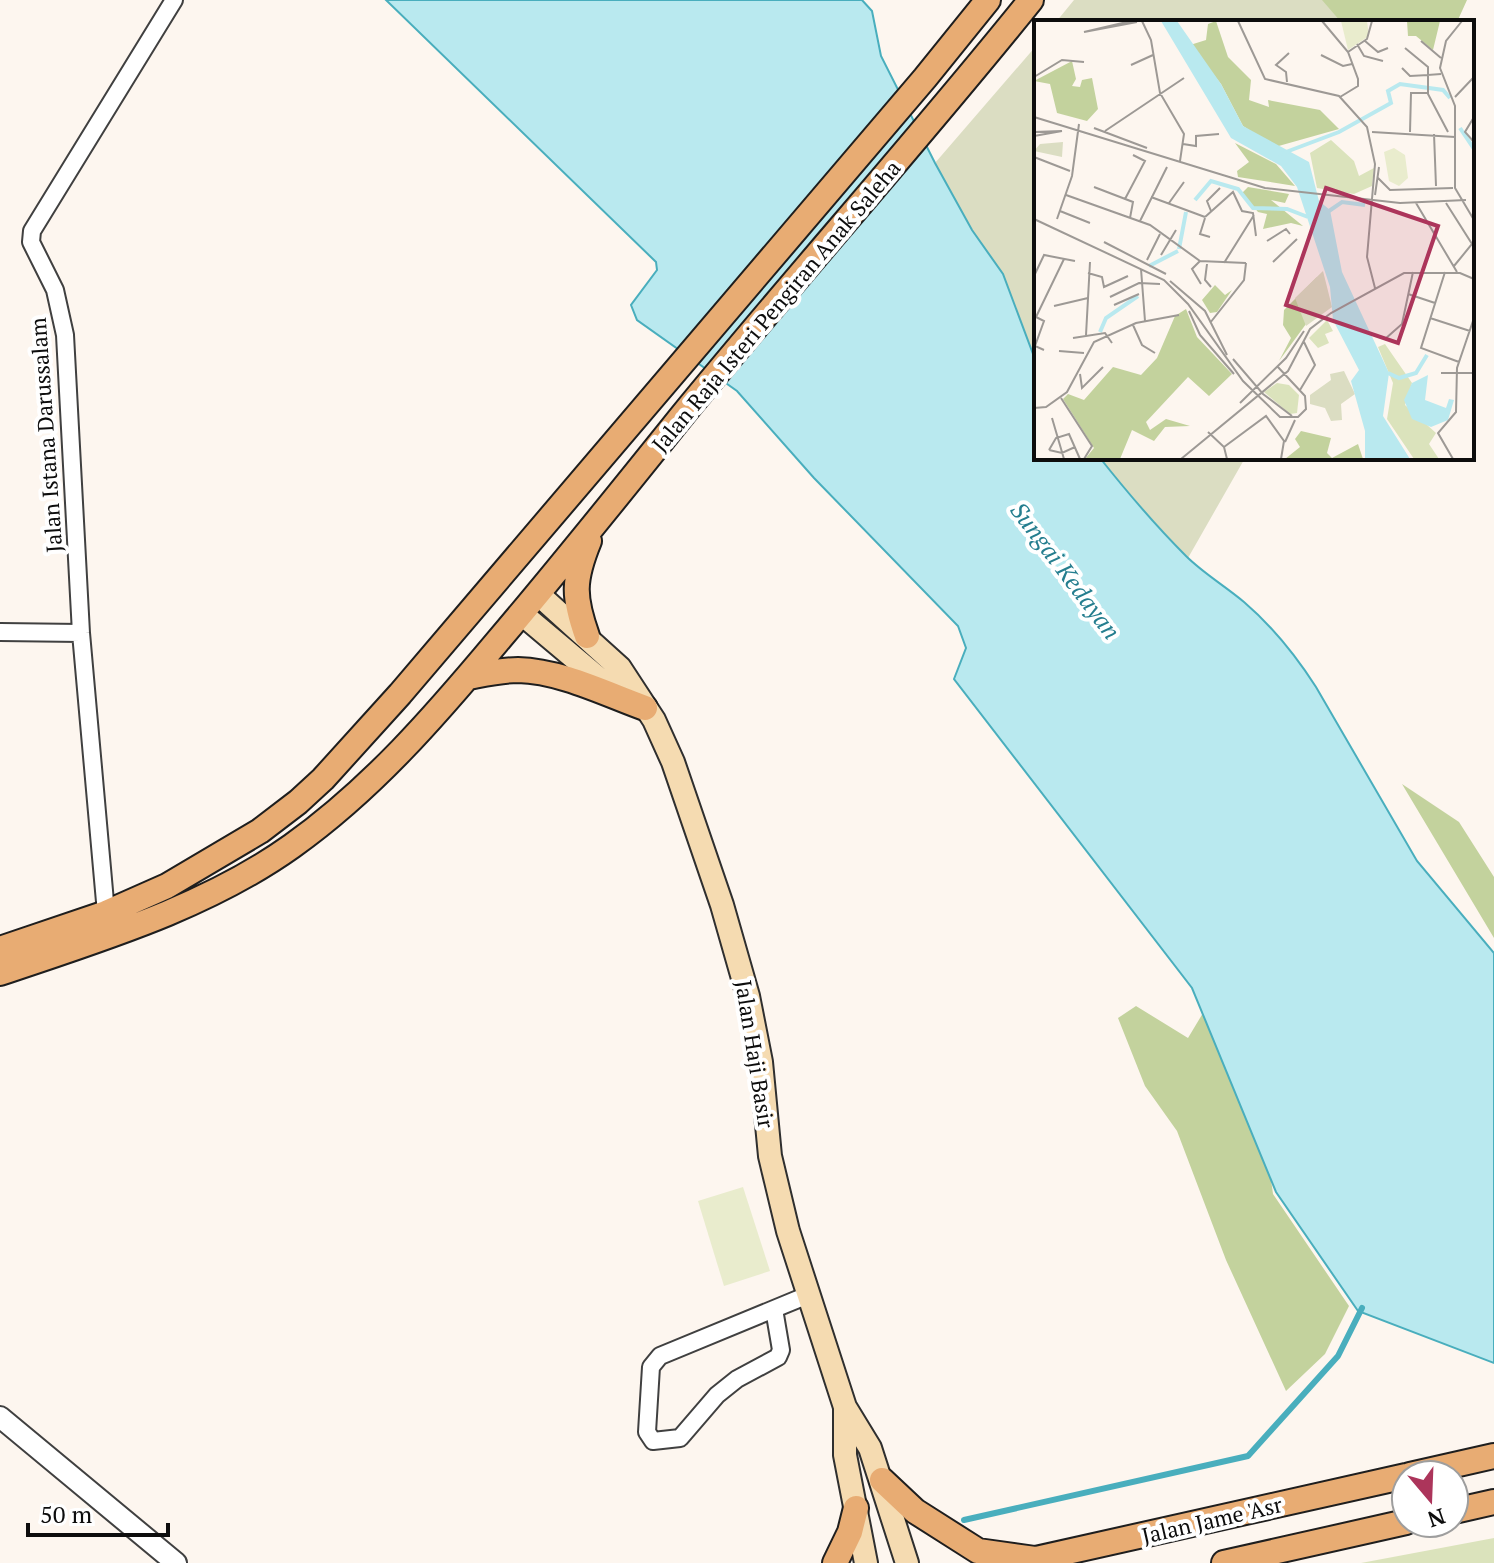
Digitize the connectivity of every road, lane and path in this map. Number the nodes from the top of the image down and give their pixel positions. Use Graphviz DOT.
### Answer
graph roads {
  1 [pos="174,0"];
  2 [pos="988,0"];
  3 [pos="1031,0"];
  4 [pos="598,520"];
  5 [pos="507,568"];
  6 [pos="490,589"];
  7 [pos="538,594"];
  8 [pos="522,614"];
  9 [pos="0,632"];
  10 [pos="81,633"];
  11 [pos="587,636"];
  12 [pos="468,677"];
  13 [pos="645,708"];
  14 [pos="106,913"];
  15 [pos="0,949"];
  16 [pos="0,973"];
  17 [pos="808,1295"];
  18 [pos="774,1309"];
  19 [pos="845,1407"];
  20 [pos="0,1417"];
  21 [pos="1494,1456"];
  22 [pos="1470,1462"];
  23 [pos="882,1480"];
  24 [pos="1390,1481"];
  25 [pos="1494,1502"];
  26 [pos="1470,1507"];
  27 [pos="856,1508"];
  28 [pos="1390,1526"];
  29 [pos="1111,1553"];
  30 [pos="1027,1561"];
  31 [pos="176,1563"];
  32 [pos="835,1563"];
  33 [pos="866,1563"];
  34 [pos="907,1563"];
  35 [pos="1224,1563"];
  1 -- 10 [label="street, Jalan Istana Darussalam"];
  2 -- 5 [label="main road, Jalan Raja Isteri Pengiran Anak Saleha"];
  3 -- 4 [label="main road, Jalan Raja Isteri Pengiran Anak Saleha"];
  4 -- 7 [label="main road, Jalan Raja Isteri Pengiran Anak Saleha"];
  4 -- 11 [label="main road"];
  5 -- 6 [label="main road, Jalan Raja Isteri Pengiran Anak Saleha"];
  5 -- 7 [label="main road, Jalan Haji Basir"];
  6 -- 8 [label="main road, Jalan Haji Basir"];
  6 -- 14 [label="main road, Jalan Raja Isteri Pengiran Anak Saleha"];
  7 -- 8 [label="main road, Jalan Raja Isteri Pengiran Anak Saleha"];
  7 -- 11 [label="main road, Jalan Haji Basir"];
  8 -- 12 [label="main road, Jalan Raja Isteri Pengiran Anak Saleha"];
  8 -- 13 [label="main road, Jalan Haji Basir"];
  9 -- 10 [label="street"];
  10 -- 14 [label="street, Jalan Istana Darussalam"];
  11 -- 13 [label="main road, Jalan Haji Basir"];
  12 -- 13 [label="main road"];
  12 -- 16 [label="main road, Jalan Raja Isteri Pengiran Anak Saleha"];
  13 -- 17 [label="main road, Jalan Haji Basir"];
  14 -- 15 [label="main road, Jalan Raja Isteri Pengiran Anak Saleha"];
  17 -- 18 [label="street"];
  17 -- 19 [label="main road, Jalan Haji Basir"];
  18 -- 18 [label="street"];
  19 -- 23 [label="main road, Jalan Haji Basir"];
  19 -- 27 [label="main road, Jalan Haji Basir"];
  20 -- 31 [label="street"];
  21 -- 22 [label="main road, Jalan Jame 'Asr"];
  23 -- 30 [label="main road"];
  23 -- 34 [label="main road, Jalan Haji Basir"];
  24 -- 29 [label="main road, Jalan Jame 'Asr"];
  25 -- 26 [label="main road"];
  27 -- 32 [label="main road"];
  27 -- 33 [label="main road, Jalan Haji Basir"];
  28 -- 35 [label="main road, Jalan Jame 'Asr"];
  29 -- 30 [label="main road, Jalan Jame 'Asr"];
}
